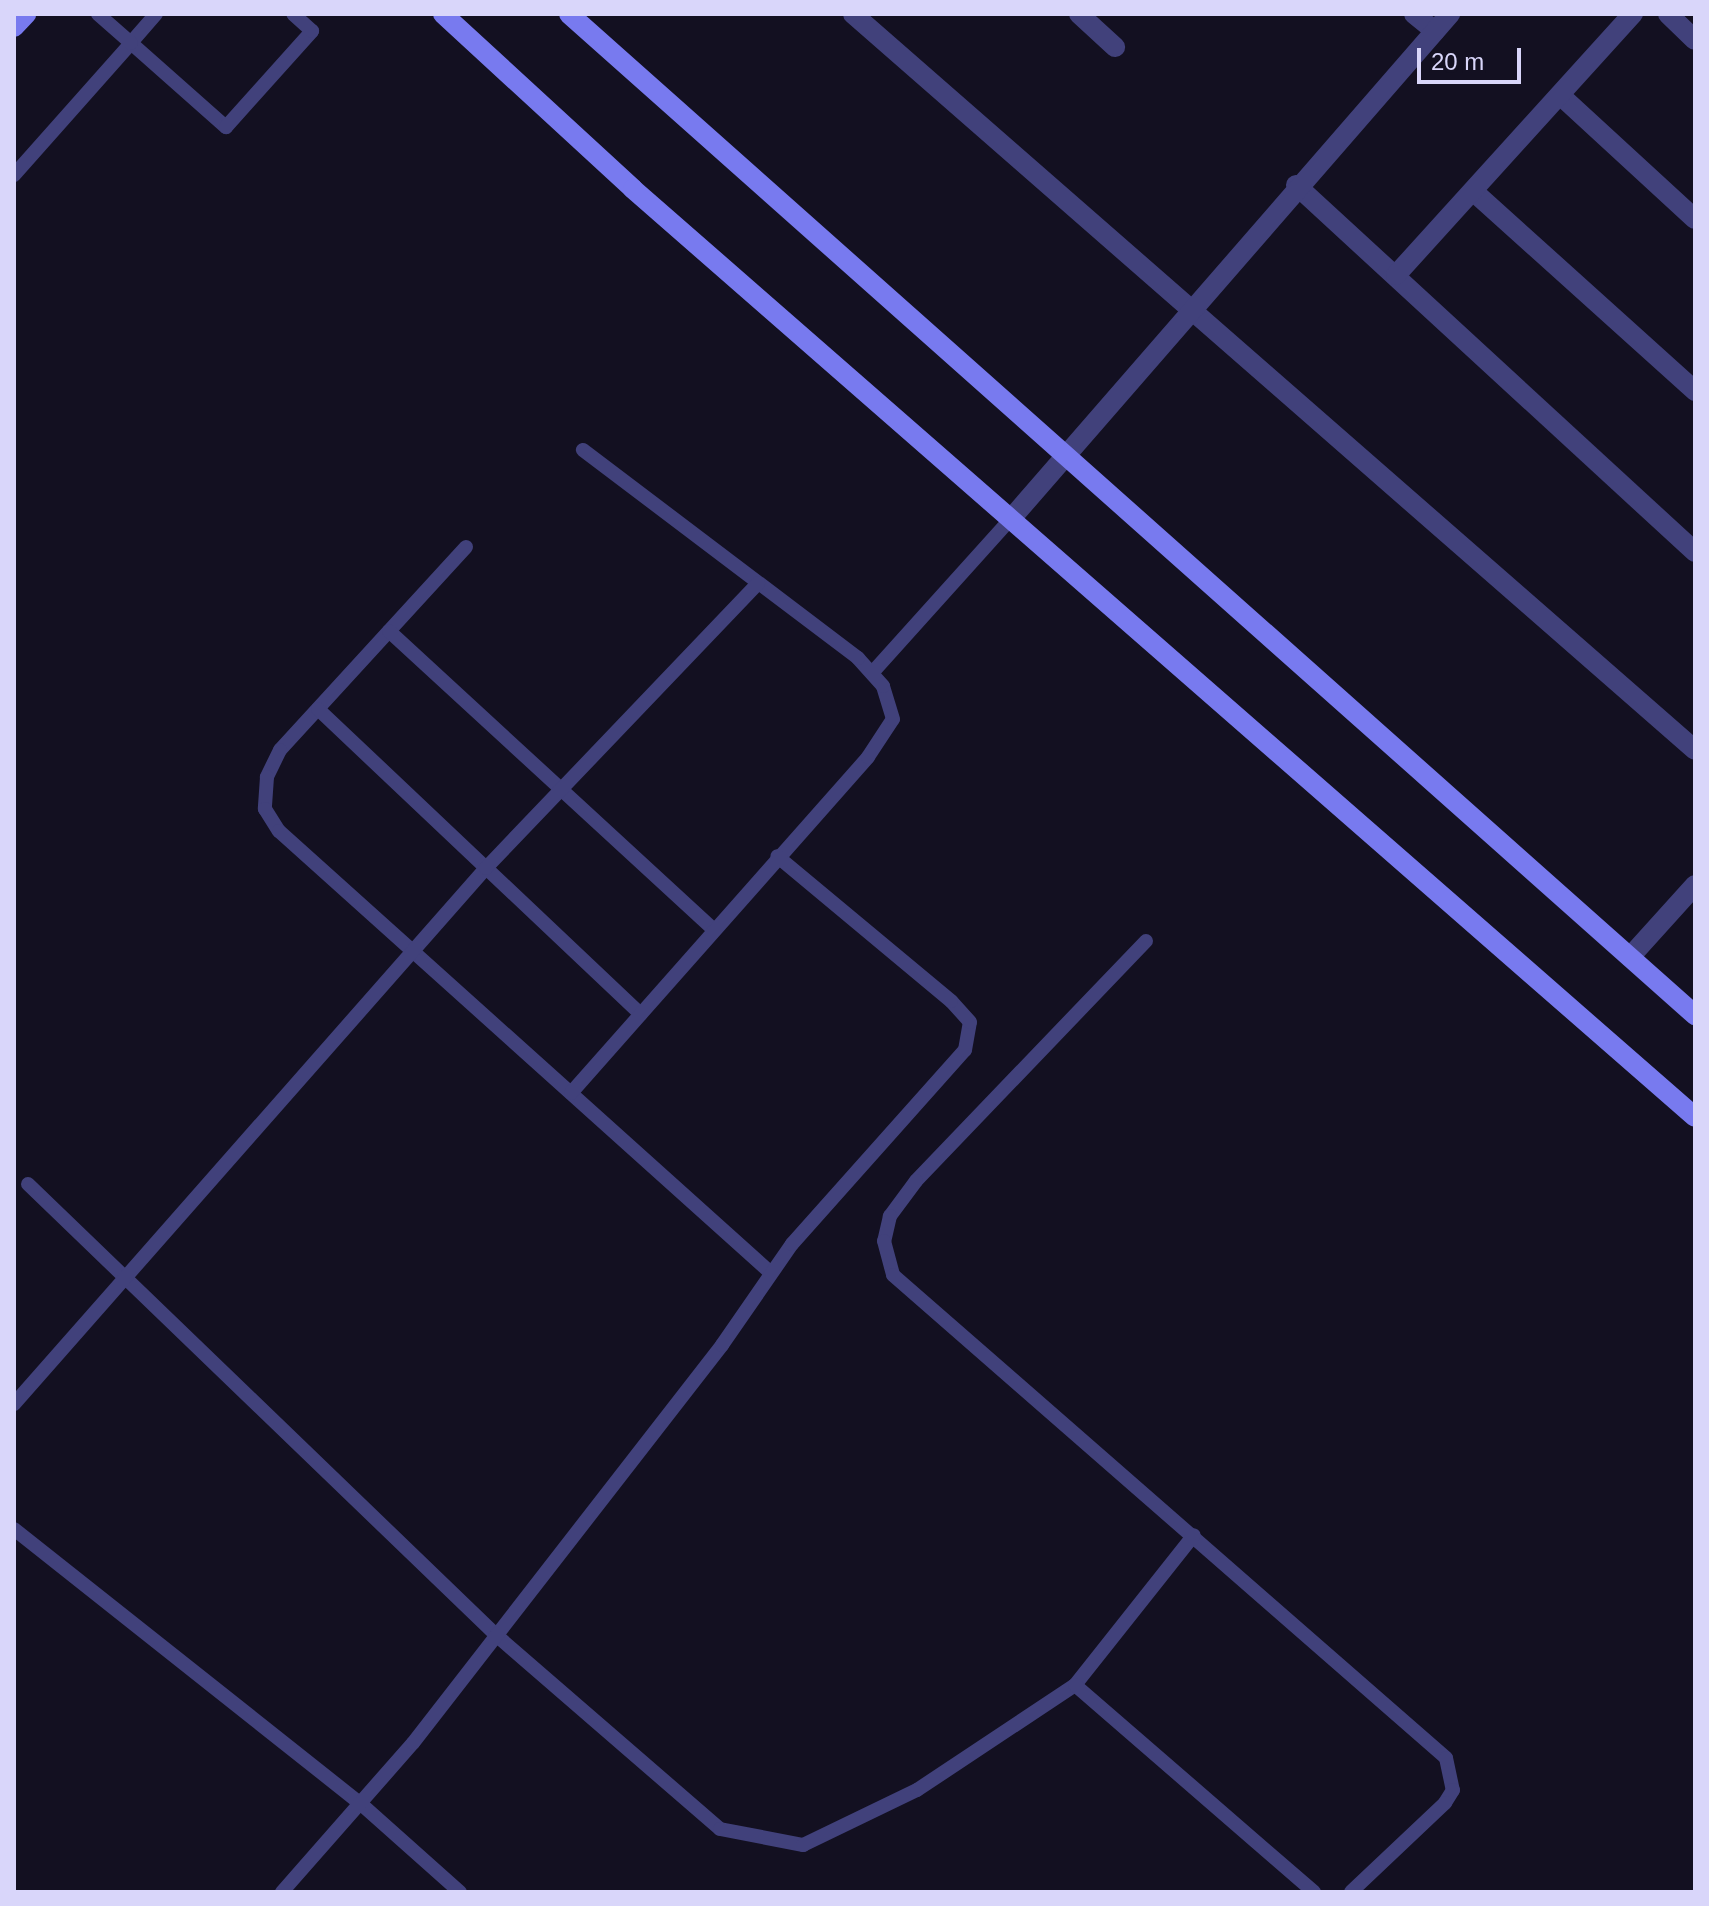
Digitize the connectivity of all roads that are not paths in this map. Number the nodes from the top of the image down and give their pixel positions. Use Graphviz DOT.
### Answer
graph roads {
  1 [pos="26,14"];
  2 [pos="98,14"];
  3 [pos="156,14"];
  4 [pos="293,14"];
  5 [pos="443,14"];
  6 [pos="569,14"];
  7 [pos="853,14"];
  8 [pos="1079,14"];
  9 [pos="1414,14"];
  10 [pos="1450,14"];
  11 [pos="1633,14"];
  12 [pos="1668,14"];
  13 [pos="14,27"];
  14 [pos="1435,31"];
  15 [pos="1695,40"];
  16 [pos="131,43"];
  17 [pos="1115,47"];
  18 [pos="1560,95"];
  19 [pos="14,175"];
  20 [pos="1296,185"];
  21 [pos="1473,191"];
  22 [pos="1695,219"];
  23 [pos="1396,275"];
  24 [pos="1190,310"];
  25 [pos="1695,391"];
  26 [pos="583,450"];
  27 [pos="1066,452"];
  28 [pos="1010,520"];
  29 [pos="466,547"];
  30 [pos="1695,552"];
  31 [pos="758,583"];
  32 [pos="389,631"];
  33 [pos="872,673"];
  34 [pos="318,709"];
  35 [pos="1695,750"];
  36 [pos="563,791"];
  37 [pos="777,856"];
  38 [pos="486,868"];
  39 [pos="1695,885"];
  40 [pos="713,929"];
  41 [pos="1146,941"];
  42 [pos="415,953"];
  43 [pos="1630,957"];
  44 [pos="640,1014"];
  45 [pos="1695,1015"];
  46 [pos="571,1093"];
  47 [pos="1695,1117"];
  48 [pos="28,1184"];
  49 [pos="771,1273"];
  50 [pos="128,1277"];
  51 [pos="14,1404"];
  52 [pos="14,1529"];
  53 [pos="1194,1535"];
  54 [pos="496,1635"];
  55 [pos="1075,1685"];
  56 [pos="360,1803"];
  57 [pos="282,1892"];
  58 [pos="460,1892"];
  59 [pos="1314,1892"];
  60 [pos="1351,1892"];
  1 -- 13 [label="street"];
  2 -- 16 [label="lane"];
  3 -- 16 [label="lane"];
  4 -- 16 [label="lane"];
  5 -- 28 [label="street"];
  6 -- 27 [label="street"];
  7 -- 24 [label="street"];
  8 -- 17 [label="street"];
  9 -- 14 [label="street"];
  10 -- 14 [label="street"];
  11 -- 18 [label="street"];
  12 -- 15 [label="street"];
  14 -- 20 [label="street"];
  16 -- 19 [label="lane"];
  18 -- 21 [label="street"];
  18 -- 22 [label="street"];
  20 -- 23 [label="street"];
  20 -- 24 [label="street"];
  21 -- 23 [label="street"];
  21 -- 25 [label="street"];
  23 -- 30 [label="street"];
  24 -- 27 [label="street"];
  24 -- 35 [label="street"];
  26 -- 31 [label="lane"];
  27 -- 28 [label="street"];
  27 -- 43 [label="street"];
  28 -- 33 [label="lane"];
  28 -- 47 [label="street"];
  29 -- 32 [label="lane"];
  31 -- 33 [label="lane"];
  31 -- 36 [label="lane"];
  32 -- 34 [label="lane"];
  32 -- 36 [label="lane"];
  33 -- 37 [label="lane"];
  34 -- 38 [label="lane"];
  34 -- 42 [label="lane"];
  36 -- 38 [label="lane"];
  36 -- 40 [label="lane"];
  37 -- 40 [label="lane"];
  37 -- 49 [label="lane"];
  38 -- 42 [label="lane"];
  38 -- 44 [label="lane"];
  39 -- 43 [label="street"];
  40 -- 44 [label="lane"];
  41 -- 53 [label="lane"];
  42 -- 46 [label="lane"];
  42 -- 50 [label="lane"];
  43 -- 45 [label="street"];
  44 -- 46 [label="lane"];
  46 -- 49 [label="lane"];
  48 -- 50 [label="lane"];
  49 -- 54 [label="lane"];
  50 -- 51 [label="lane"];
  50 -- 54 [label="lane"];
  52 -- 56 [label="lane"];
  53 -- 55 [label="lane"];
  53 -- 60 [label="lane"];
  54 -- 55 [label="lane"];
  54 -- 56 [label="lane"];
  55 -- 59 [label="lane"];
  56 -- 57 [label="lane"];
  56 -- 58 [label="lane"];
}
